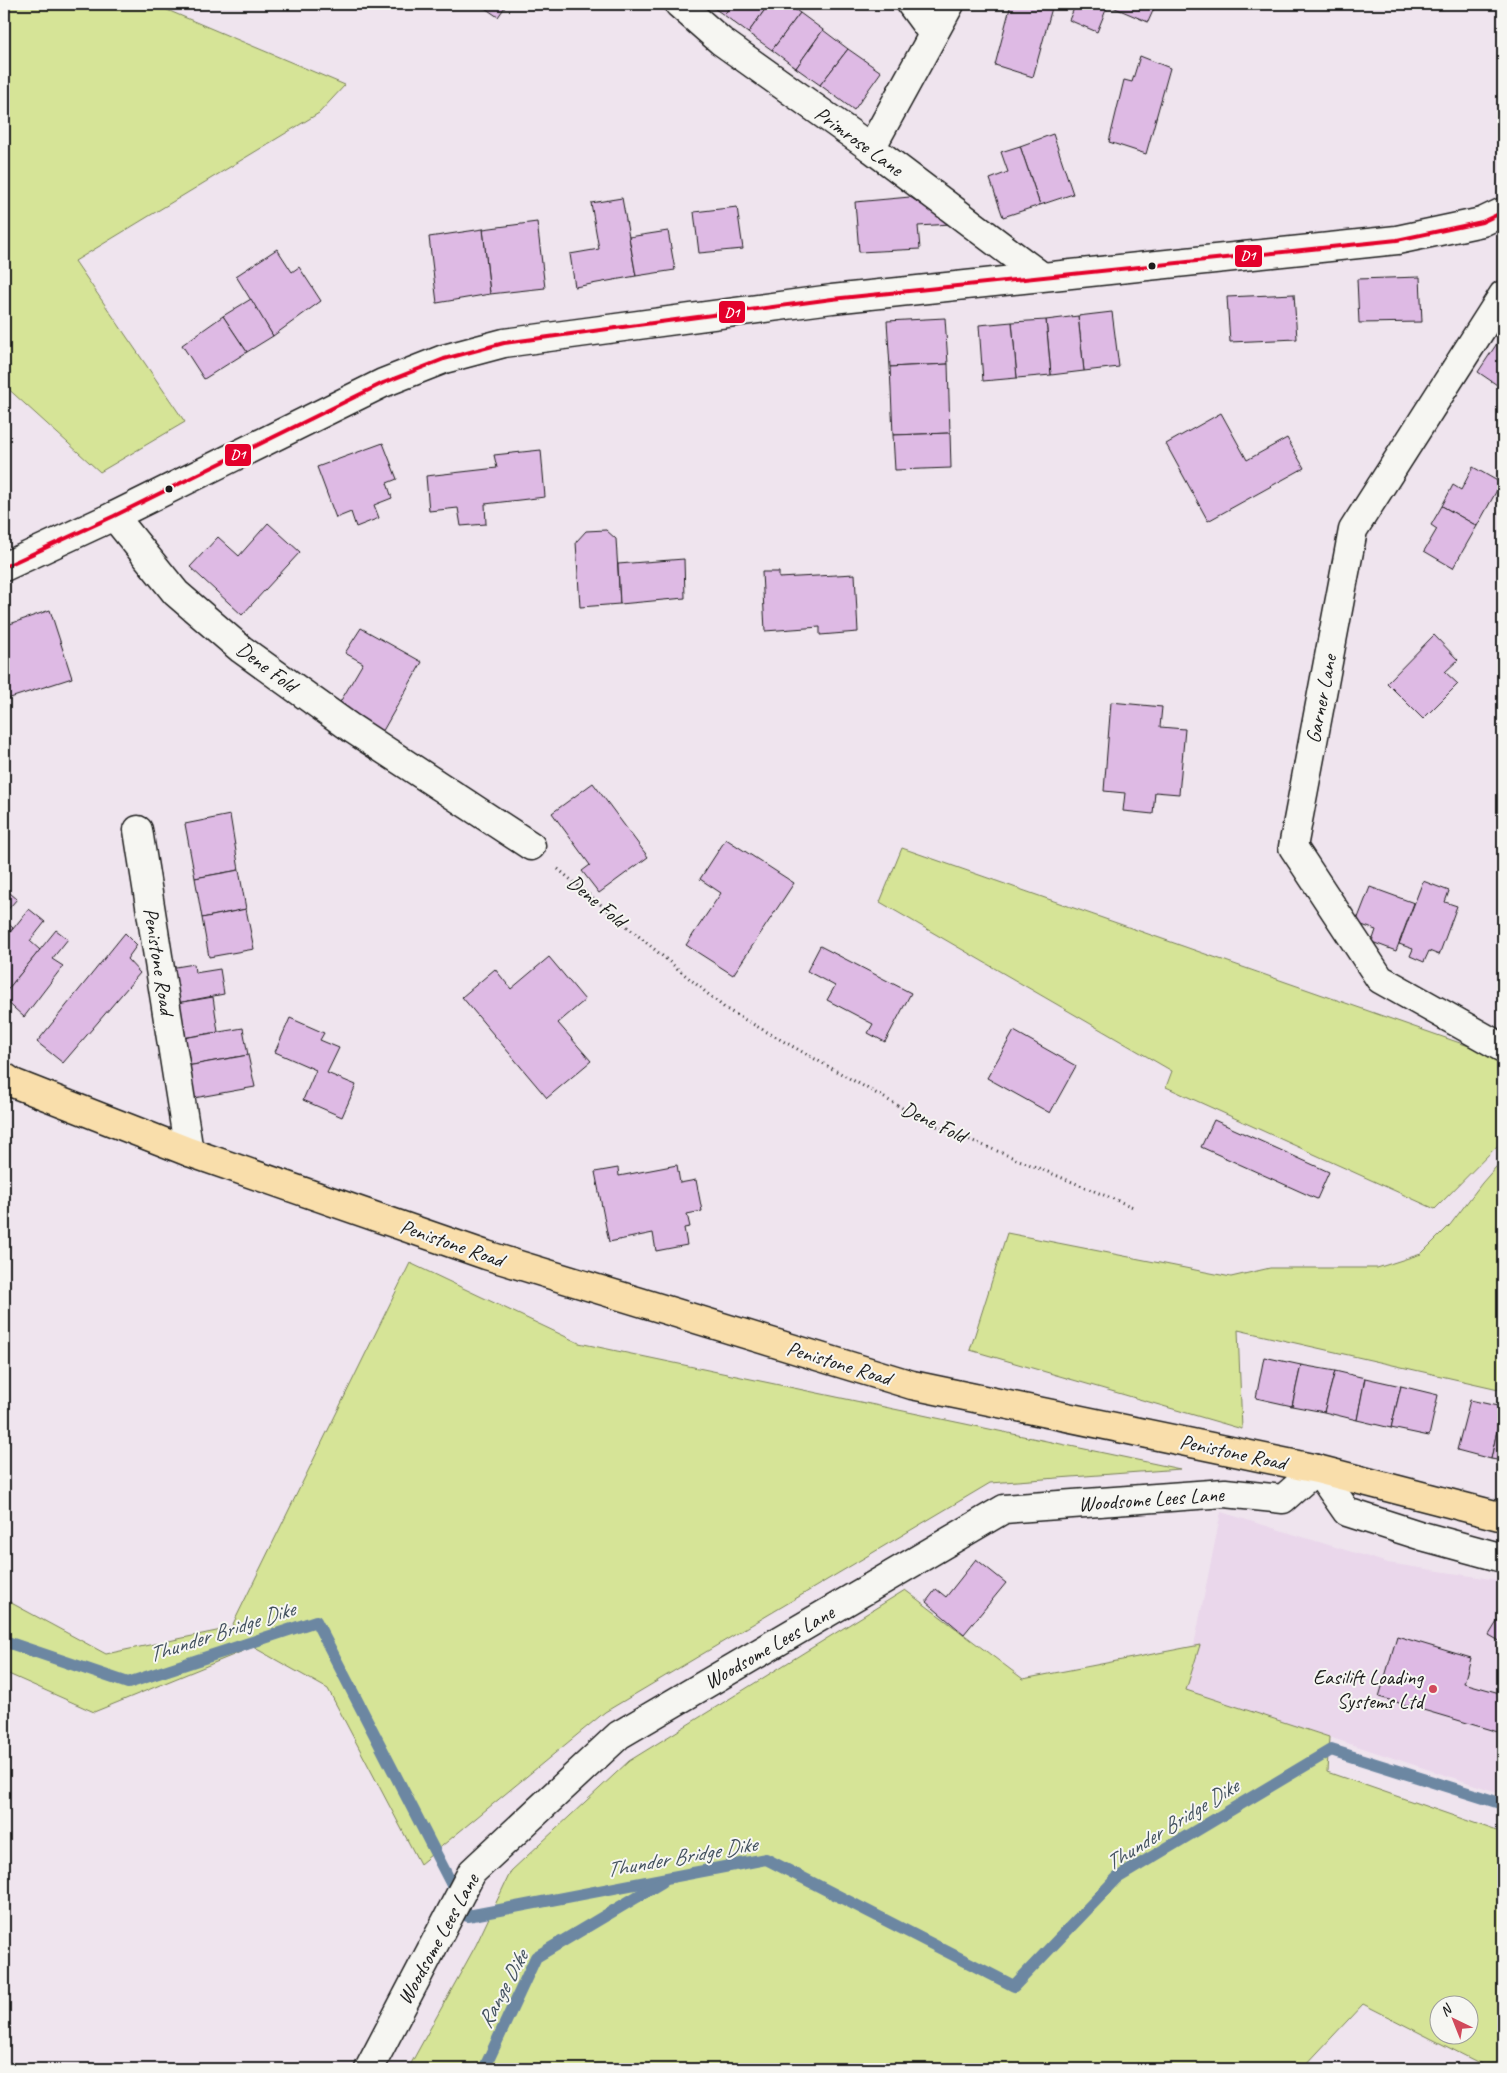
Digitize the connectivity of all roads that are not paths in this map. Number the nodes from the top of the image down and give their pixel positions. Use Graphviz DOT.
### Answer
graph roads {
  1 [pos="679,4"];
  2 [pos="911,4"];
  3 [pos="950,4"];
  4 [pos="933,34"];
  5 [pos="871,148"];
  6 [pos="1503,212"];
  7 [pos="1041,276"];
  8 [pos="1503,295"];
  9 [pos="114,516"];
  10 [pos="4,567"];
  11 [pos="138,830"];
  12 [pos="531,846"];
  13 [pos="1503,1048"];
  14 [pos="4,1077"];
  15 [pos="189,1152"];
  16 [pos="1317,1469"];
  17 [pos="1503,1517"];
  18 [pos="1503,1558"];
  19 [pos="369,2069"];
  1 -- 5 [label="street, Primrose Lane"];
  2 -- 4 [label="street"];
  3 -- 4 [label="street"];
  4 -- 5 [label="street"];
  5 -- 7 [label="street, Primrose Lane"];
  6 -- 7 [label="street"];
  7 -- 9 [label="street"];
  8 -- 13 [label="street, Garner Lane"];
  9 -- 10 [label="street"];
  9 -- 12 [label="street, Dene Fold"];
  11 -- 15 [label="street, Penistone Road"];
  14 -- 15 [label="highway, Penistone Road"];
  15 -- 16 [label="highway, Penistone Road"];
  16 -- 17 [label="highway, Penistone Road"];
  16 -- 18 [label="street"];
  16 -- 19 [label="street, Woodsome Lees Lane"];
}
